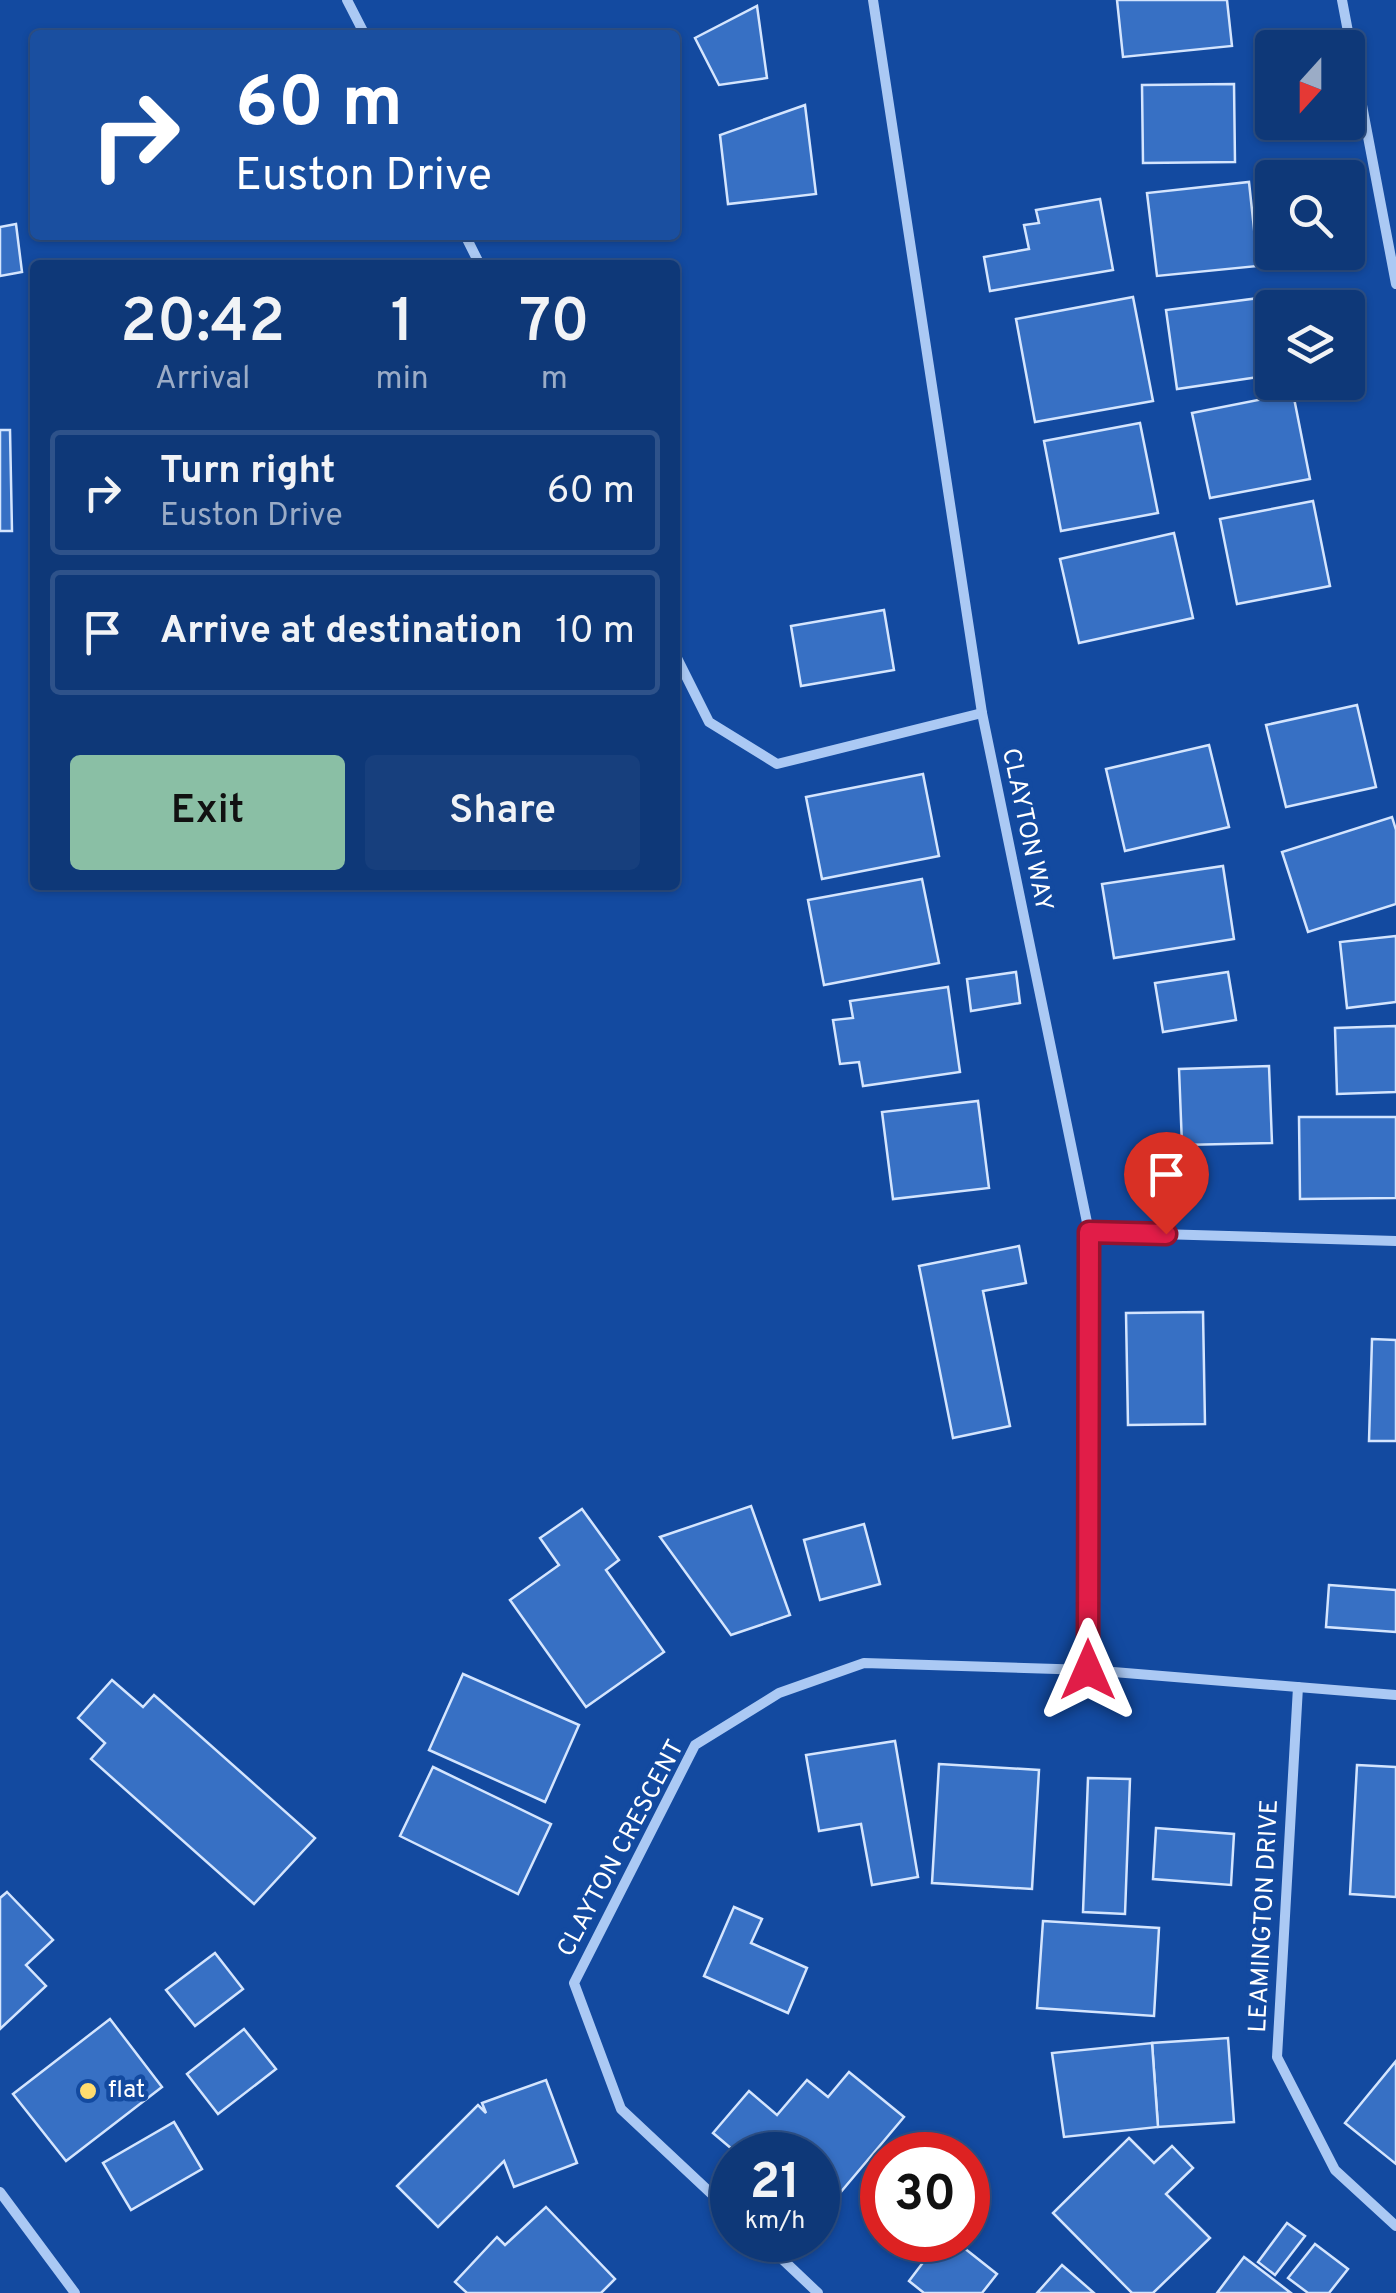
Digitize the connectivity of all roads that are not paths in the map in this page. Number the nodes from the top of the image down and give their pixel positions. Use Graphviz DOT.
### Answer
graph roads {
  1 [pos="347,0"];
  2 [pos="872,0"];
  3 [pos="1342,0"];
  4 [pos="362,30"];
  5 [pos="1396,284"];
  6 [pos="680,664"];
  7 [pos="982,713"];
  8 [pos="1089,1232"];
  9 [pos="1396,1241"];
  10 [pos="1088,1670"];
  11 [pos="1298,1687"];
  12 [pos="1396,1696"];
  13 [pos="0,2192"];
  14 [pos="710,2192"];
  15 [pos="1396,2226"];
  16 [pos="785,2262"];
  17 [pos="75,2293"];
  18 [pos="818,2293"];
  1 -- 4 [label="street"];
  2 -- 7 [label="street, CLAYTON WAY"];
  3 -- 5 [label="street"];
  6 -- 7 [label="street"];
  7 -- 8 [label="street, CLAYTON WAY"];
  8 -- 9 [label="street"];
  8 -- 10 [label="street, CLAYTON WAY"];
  10 -- 11 [label="street, CLAYTON CRESCENT"];
  10 -- 14 [label="street, CLAYTON CRESCENT"];
  11 -- 12 [label="street, CLAYTON CRESCENT"];
  11 -- 15 [label="street, LEAMINGTON DRIVE"];
  13 -- 17 [label="street"];
  16 -- 18 [label="street"];
}
